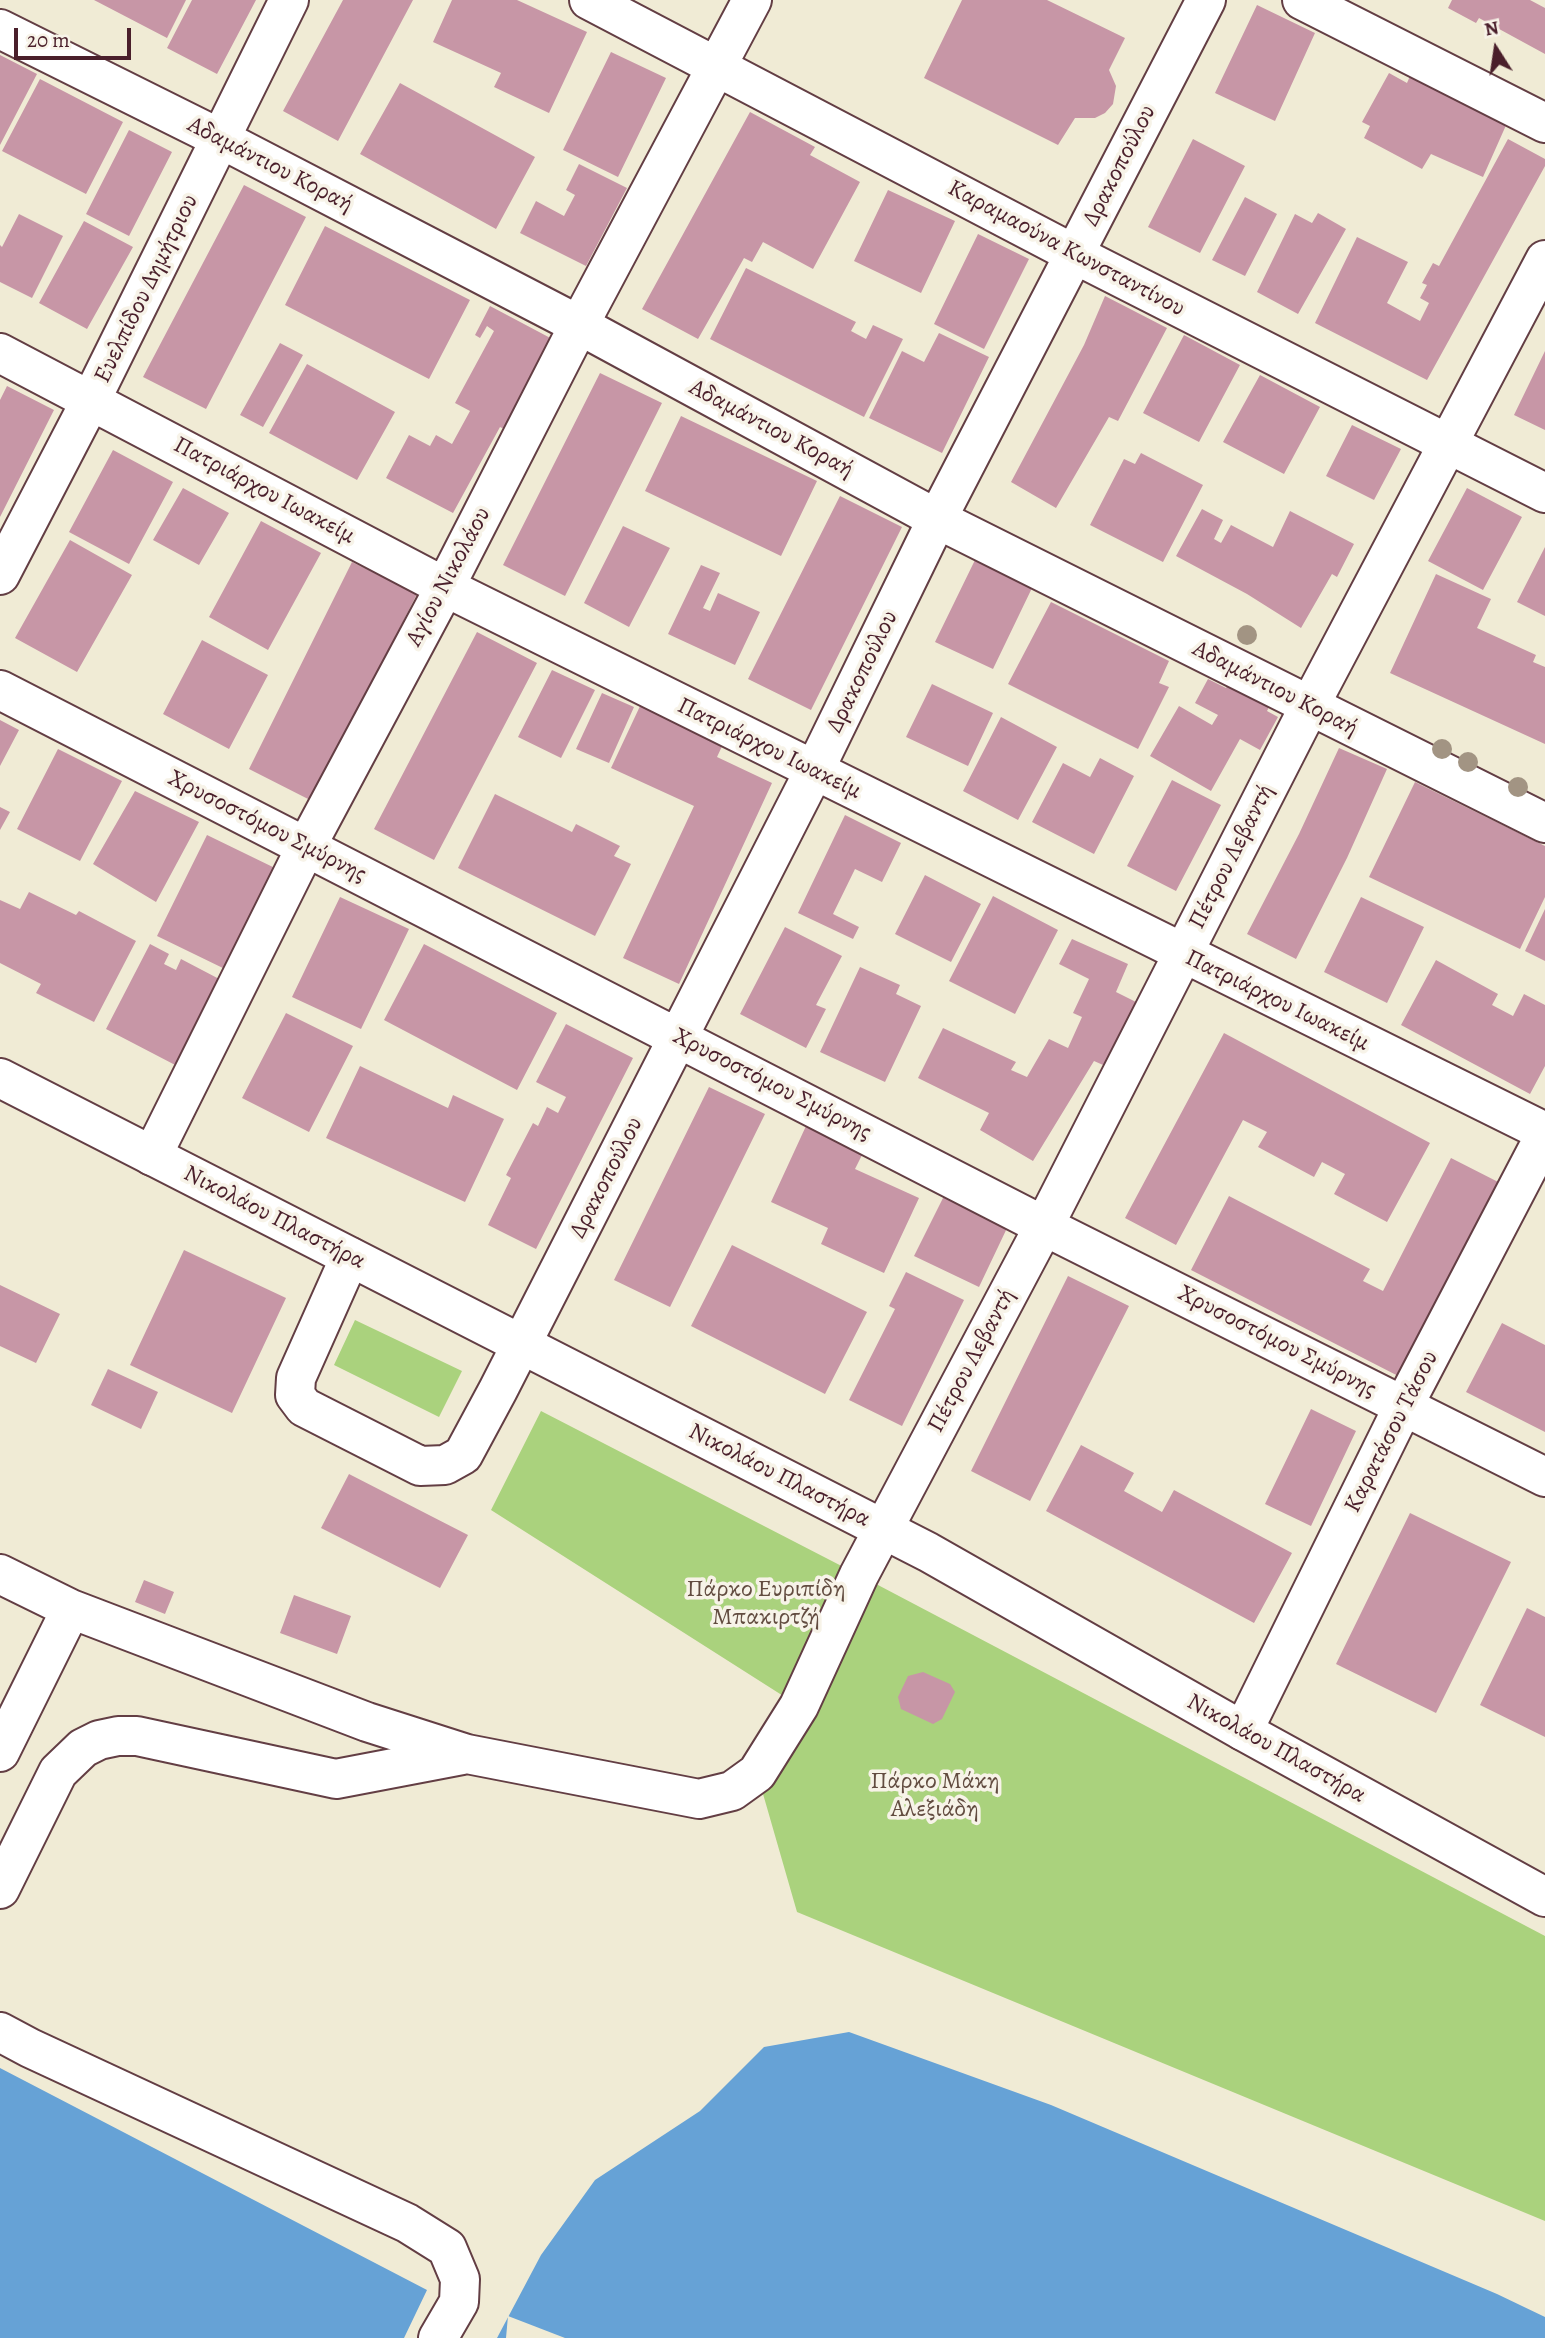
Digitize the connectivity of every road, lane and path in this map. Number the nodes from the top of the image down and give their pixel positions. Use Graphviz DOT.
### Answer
graph roads {
  1 [pos="289,0"];
  2 [pos="589,0"];
  3 [pos="751,0"];
  4 [pos="1206,0"];
  5 [pos="1303,0"];
  6 [pos="0,29"];
  7 [pos="717,65"];
  8 [pos="1545,123"];
  9 [pos="221,139"];
  10 [pos="1074,254"];
  11 [pos="1545,260"];
  12 [pos="579,325"];
  13 [pos="0,353"];
  14 [pos="91,400"];
  15 [pos="1446,444"];
  16 [pos="1545,493"];
  17 [pos="937,519"];
  18 [pos="0,575"];
  19 [pos="445,587"];
  20 [pos="0,690"];
  21 [pos="1309,707"];
  22 [pos="814,771"];
  23 [pos="1545,823"];
  24 [pos="306,847"];
  25 [pos="1182,954"];
  26 [pos="679,1037"];
  27 [pos="0,1078"];
  28 [pos="1545,1134"];
  29 [pos="152,1156"];
  30 [pos="1044,1226"];
  31 [pos="350,1257"];
  32 [pos="521,1344"];
  33 [pos="1404,1405"];
  34 [pos="1545,1477"];
  35 [pos="884,1530"];
  36 [pos="0,1574"];
  37 [pos="71,1609"];
  38 [pos="1243,1731"];
  39 [pos="0,1752"];
  40 [pos="467,1754"];
  41 [pos="0,1889"];
  42 [pos="1545,1898"];
  43 [pos="0,2032"];
  44 [pos="438,2338"];
  1 -- 9 [label="street, Ευελπίδου Δημήτριου"];
  2 -- 7 [label="street, Καραμαούνα Κωνσταντίνου"];
  3 -- 7 [label="street, Αγίου Νικολάου"];
  4 -- 10 [label="street, Δρακοπούλου"];
  5 -- 8 [label="street"];
  6 -- 9 [label="street, Αδαμάντιου Κοραή"];
  7 -- 10 [label="street, Καραμαούνα Κωνσταντίνου"];
  7 -- 12 [label="street, Αγίου Νικολάου"];
  9 -- 12 [label="street, Αδαμάντιου Κοραή"];
  9 -- 14 [label="street, Ευελπίδου Δημήτριου"];
  10 -- 15 [label="street, Καραμαούνα Κωνσταντίνου"];
  10 -- 17 [label="street, Δρακοπούλου"];
  11 -- 15 [label="street, Πέτρου Λεβαντή"];
  12 -- 17 [label="street, Αδαμάντιου Κοραή"];
  12 -- 19 [label="street, Αγίου Νικολάου"];
  13 -- 14 [label="street, Πατριάρχου Ιωακείμ"];
  14 -- 18 [label="street, Ευελπίδου Δημήτριου"];
  14 -- 19 [label="street, Πατριάρχου Ιωακείμ"];
  15 -- 16 [label="street, Καραμαούνα Κωνσταντίνου"];
  15 -- 21 [label="street, Πέτρου Λεβαντή"];
  17 -- 21 [label="street, Αδαμάντιου Κοραή"];
  17 -- 22 [label="street, Δρακοπούλου"];
  19 -- 22 [label="street, Πατριάρχου Ιωακείμ"];
  19 -- 24 [label="street, Αγίου Νικολάου"];
  20 -- 24 [label="street, Χρυσοστόμου Σμύρνης"];
  21 -- 23 [label="street, Αδαμάντιου Κοραή"];
  21 -- 25 [label="street, Πέτρου Λεβαντή"];
  22 -- 25 [label="street, Πατριάρχου Ιωακείμ"];
  22 -- 26 [label="street, Δρακοπούλου"];
  24 -- 26 [label="street, Χρυσοστόμου Σμύρνης"];
  24 -- 29 [label="street, Αγίου Νικολάου"];
  25 -- 28 [label="street, Πατριάρχου Ιωακείμ"];
  25 -- 30 [label="street, Πέτρου Λεβαντή"];
  26 -- 30 [label="street, Χρυσοστόμου Σμύρνης"];
  26 -- 32 [label="street, Δρακοπούλου"];
  27 -- 29 [label="street, Νικολάου Πλαστήρα"];
  28 -- 33 [label="street, Καρατάσου Τάσου"];
  29 -- 31 [label="street, Νικολάου Πλαστήρα"];
  30 -- 33 [label="street, Χρυσοστόμου Σμύρνης"];
  30 -- 35 [label="street, Πέτρου Λεβαντή"];
  31 -- 32 [label="street, Νικολάου Πλαστήρα"];
  31 -- 32 [label="street, Δρακοπούλου"];
  32 -- 35 [label="street, Νικολάου Πλαστήρα"];
  33 -- 34 [label="street, Χρυσοστόμου Σμύρνης"];
  33 -- 38 [label="street, Καρατάσου Τάσου"];
  35 -- 38 [label="street, Νικολάου Πλαστήρα"];
  35 -- 40 [label="street, Πέτρου Λεβαντή"];
  36 -- 37 [label="street, Πέτρου Λεβαντή"];
  37 -- 39 [label="street"];
  37 -- 40 [label="street, Πέτρου Λεβαντή"];
  38 -- 42 [label="street, Νικολάου Πλαστήρα"];
  40 -- 41 [label="street"];
  43 -- 44 [label="street"];
}
